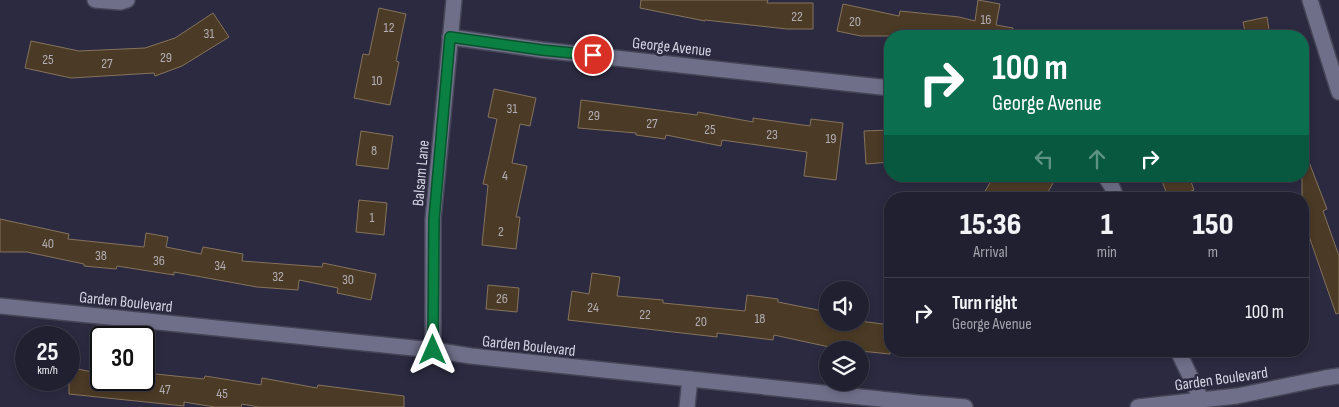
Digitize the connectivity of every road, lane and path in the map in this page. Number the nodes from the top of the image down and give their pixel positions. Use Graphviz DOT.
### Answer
graph roads {
  1 [pos="95,0"];
  2 [pos="127,0"];
  3 [pos="454,0"];
  4 [pos="1310,0"];
  5 [pos="450,37"];
  6 [pos="884,87"];
  7 [pos="1339,92"];
  8 [pos="0,306"];
  9 [pos="433,350"];
  10 [pos="1181,357"];
  11 [pos="1339,376"];
  12 [pos="690,379"];
  13 [pos="1201,399"];
  14 [pos="687,407"];
  15 [pos="965,407"];
  16 [pos="1138,407"];
  1 -- 2 [label="street"];
  3 -- 5 [label="street, Balsam Lane"];
  4 -- 7 [label="street"];
  5 -- 6 [label="street, George Avenue"];
  5 -- 9 [label="street, Balsam Lane"];
  8 -- 9 [label="street, Garden Boulevard"];
  9 -- 12 [label="street, Garden Boulevard"];
  10 -- 13 [label="street"];
  11 -- 13 [label="street, Garden Boulevard"];
  12 -- 14 [label="street"];
  12 -- 15 [label="street, Garden Boulevard"];
  13 -- 16 [label="street, Garden Boulevard"];
}
